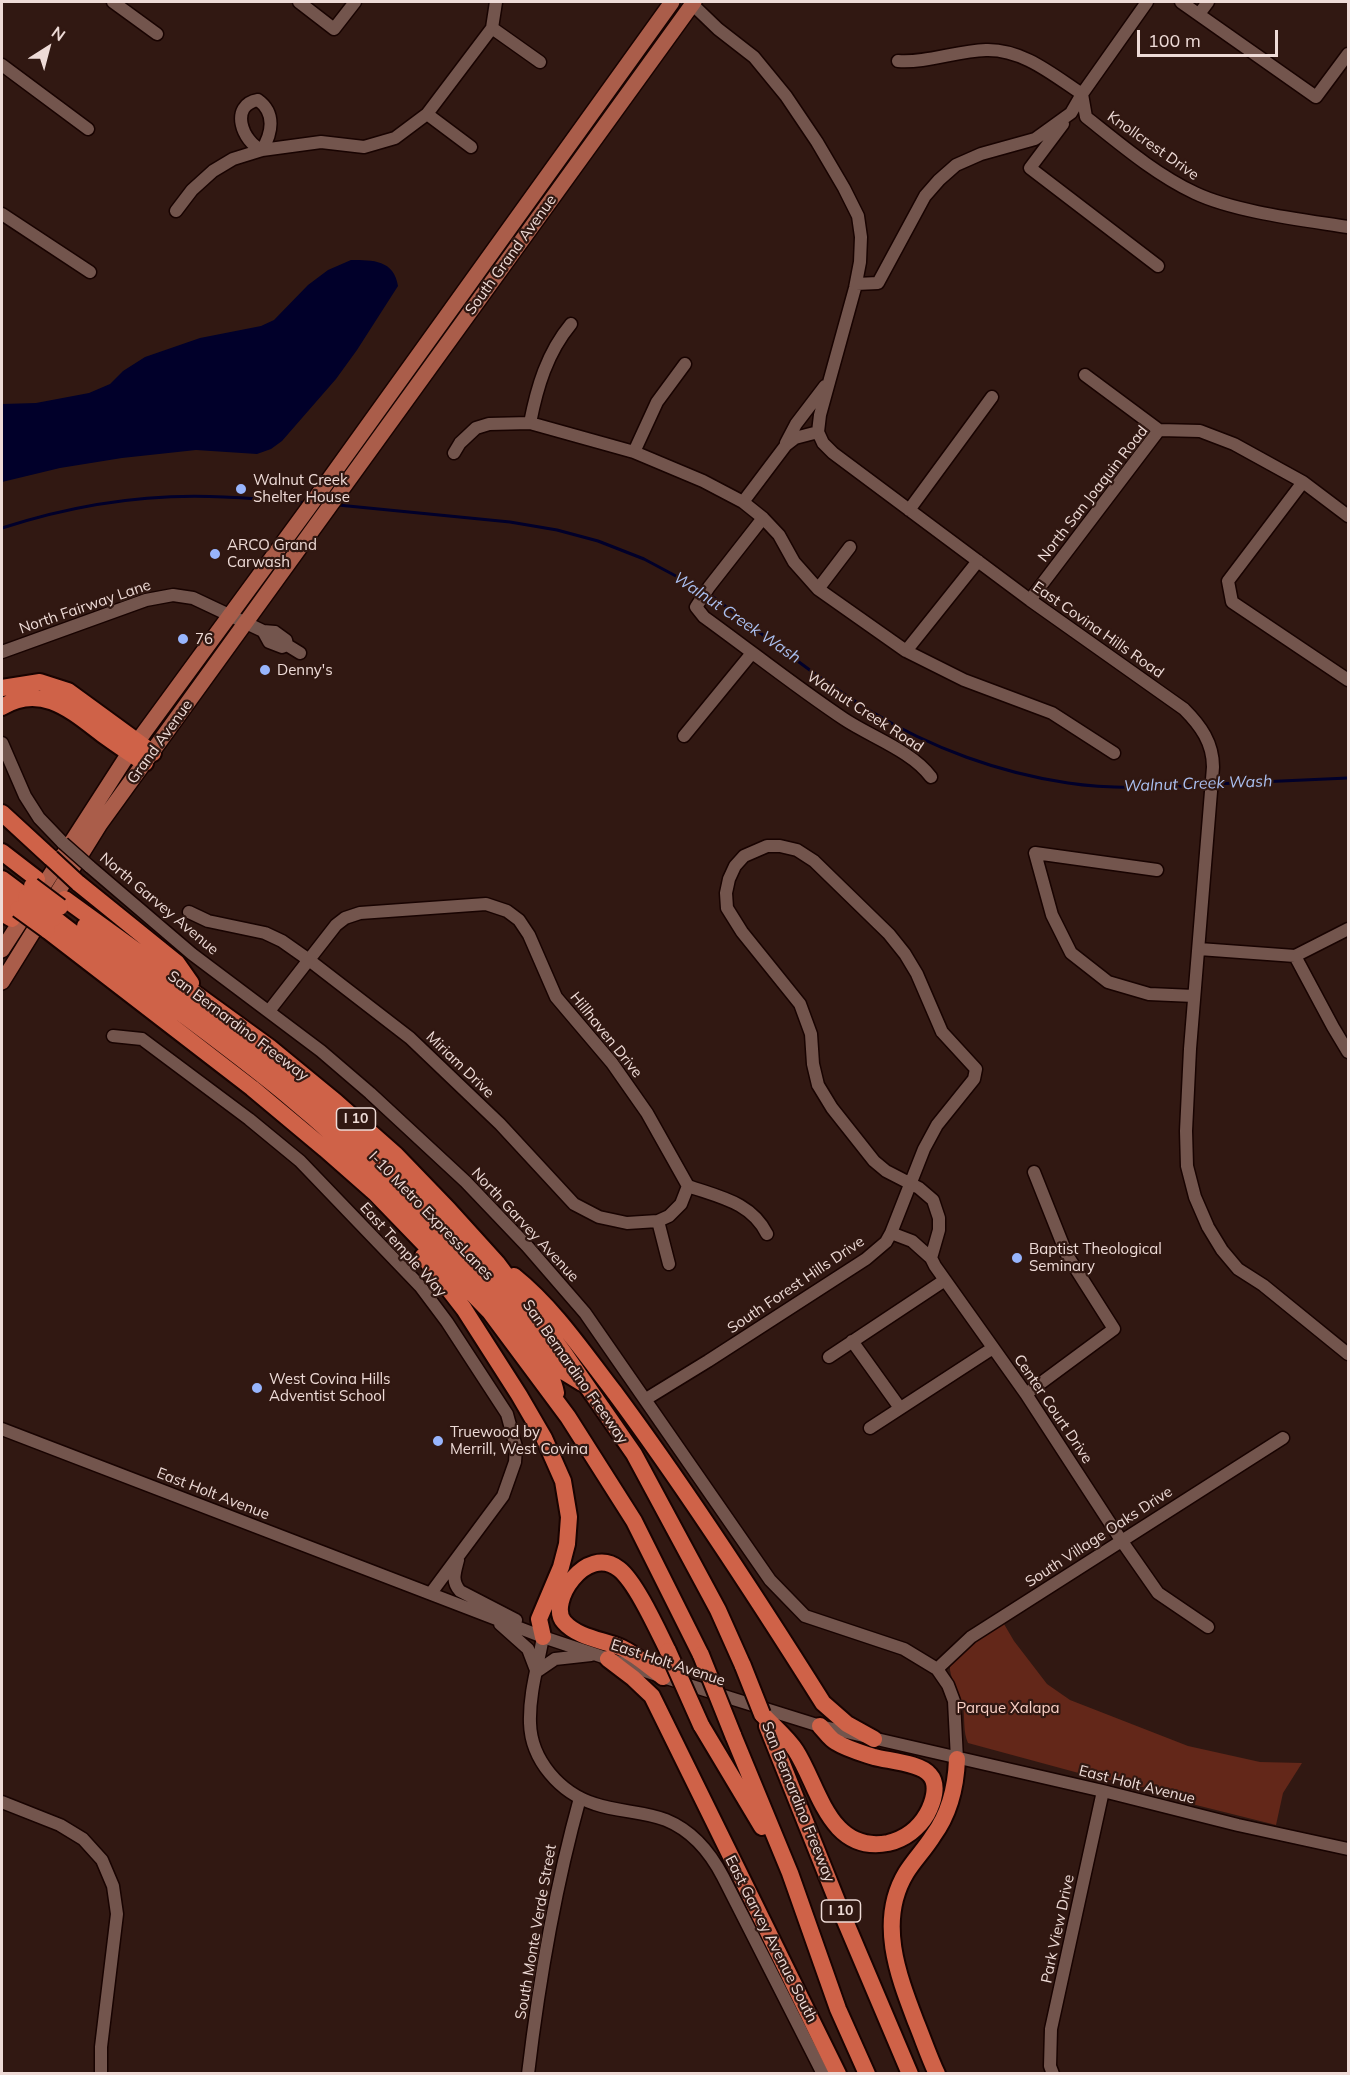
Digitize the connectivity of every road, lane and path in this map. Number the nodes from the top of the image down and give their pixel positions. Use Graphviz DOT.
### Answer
graph roads {
  1 [pos="113,2"];
  2 [pos="300,2"];
  3 [pos="355,2"];
  4 [pos="496,2"];
  5 [pos="672,2"];
  6 [pos="691,2"];
  7 [pos="1147,2"];
  8 [pos="1181,2"];
  9 [pos="1208,2"];
  10 [pos="1199,14"];
  11 [pos="492,28"];
  12 [pos="157,34"];
  13 [pos="1348,54"];
  14 [pos="898,61"];
  15 [pos="540,62"];
  16 [pos="2,65"];
  17 [pos="1082,94"];
  18 [pos="1071,113"];
  19 [pos="427,114"];
  20 [pos="88,129"];
  21 [pos="471,147"];
  22 [pos="176,212"];
  23 [pos="2,214"];
  24 [pos="1348,227"];
  25 [pos="1158,266"];
  26 [pos="90,272"];
  27 [pos="856,284"];
  28 [pos="571,324"];
  29 [pos="685,364"];
  30 [pos="1085,375"];
  31 [pos="828,382"];
  32 [pos="992,397"];
  33 [pos="530,423"];
  34 [pos="1159,430"];
  35 [pos="818,432"];
  36 [pos="786,444"];
  37 [pos="634,452"];
  38 [pos="454,453"];
  39 [pos="1303,482"];
  40 [pos="743,502"];
  41 [pos="332,503"];
  42 [pos="307,510"];
  43 [pos="909,510"];
  44 [pos="1348,516"];
  45 [pos="763,518"];
  46 [pos="850,547"];
  47 [pos="978,561"];
  48 [pos="818,590"];
  49 [pos="1030,600"];
  50 [pos="229,615"];
  51 [pos="246,622"];
  52 [pos="906,651"];
  53 [pos="2,652"];
  54 [pos="300,653"];
  55 [pos="752,654"];
  56 [pos="1348,680"];
  57 [pos="4,699"];
  58 [pos="684,736"];
  59 [pos="2,743"];
  60 [pos="133,747"];
  61 [pos="1114,753"];
  62 [pos="149,758"];
  63 [pos="932,777"];
  64 [pos="2,813"];
  65 [pos="2,852"];
  66 [pos="2,864"];
  67 [pos="1157,870"];
  68 [pos="2,879"];
  69 [pos="2,897"];
  70 [pos="21,901"];
  71 [pos="189,912"];
  72 [pos="54,918"];
  73 [pos="1348,929"];
  74 [pos="1199,949"];
  75 [pos="2,950"];
  76 [pos="1295,956"];
  77 [pos="309,960"];
  78 [pos="2,982"];
  79 [pos="198,994"];
  80 [pos="1194,996"];
  81 [pos="269,1011"];
  82 [pos="113,1036"];
  83 [pos="1348,1052"];
  84 [pos="1034,1172"];
  85 [pos="688,1186"];
  86 [pos="915,1186"];
  87 [pos="375,1193"];
  88 [pos="658,1221"];
  89 [pos="891,1233"];
  90 [pos="766,1234"];
  91 [pos="931,1258"];
  92 [pos="497,1263"];
  93 [pos="669,1264"];
  94 [pos="945,1280"];
  95 [pos="852,1341"];
  96 [pos="993,1348"];
  97 [pos="1348,1354"];
  98 [pos="829,1357"];
  99 [pos="588,1386"];
  100 [pos="1026,1394"];
  101 [pos="646,1399"];
  102 [pos="559,1406"];
  103 [pos="900,1408"];
  104 [pos="870,1428"];
  105 [pos="2,1429"];
  106 [pos="1283,1438"];
  107 [pos="1121,1540"];
  108 [pos="460,1553"];
  109 [pos="431,1593"];
  110 [pos="492,1617"];
  111 [pos="1208,1627"];
  112 [pos="535,1634"];
  113 [pos="601,1657"];
  114 [pos="937,1669"];
  115 [pos="536,1672"];
  116 [pos="663,1677"];
  117 [pos="762,1714"];
  118 [pos="820,1726"];
  119 [pos="874,1739"];
  120 [pos="957,1759"];
  121 [pos="1103,1791"];
  122 [pos="580,1798"];
  123 [pos="2,1802"];
  124 [pos="1348,1850"];
  125 [pos="790,1873"];
  126 [pos="102,2073"];
  127 [pos="528,2073"];
  128 [pos="823,2073"];
  129 [pos="838,2073"];
  130 [pos="867,2073"];
  131 [pos="910,2073"];
  132 [pos="937,2073"];
  133 [pos="1053,2073"];
  1 -- 12 [label="street"];
  2 -- 3 [label="street"];
  4 -- 11 [label="street"];
  5 -- 42 [label="main road, South Grand Avenue"];
  6 -- 27 [label="street"];
  6 -- 41 [label="main road, South Grand Avenue"];
  7 -- 17 [label="street"];
  8 -- 10 [label="street"];
  9 -- 10 [label="street"];
  10 -- 13 [label="street"];
  11 -- 15 [label="street"];
  11 -- 19 [label="street"];
  14 -- 17 [label="street"];
  16 -- 20 [label="street"];
  17 -- 18 [label="street"];
  17 -- 24 [label="street, Knollcrest Drive"];
  18 -- 25 [label="street"];
  18 -- 27 [label="street"];
  19 -- 21 [label="street"];
  19 -- 22 [label="street"];
  23 -- 26 [label="street"];
  27 -- 31 [label="street"];
  28 -- 33 [label="street"];
  29 -- 37 [label="street"];
  30 -- 34 [label="street"];
  31 -- 35 [label="street"];
  31 -- 36 [label="street"];
  32 -- 43 [label="street"];
  33 -- 37 [label="street"];
  33 -- 38 [label="street"];
  34 -- 39 [label="street, North San Joaquin Road"];
  34 -- 49 [label="street, North San Joaquin Road"];
  35 -- 36 [label="street"];
  35 -- 43 [label="street, East Covina Hills Road"];
  36 -- 40 [label="street"];
  37 -- 40 [label="street"];
  39 -- 44 [label="street, North San Joaquin Road"];
  39 -- 56 [label="street"];
  40 -- 45 [label="street"];
  41 -- 51 [label="main road, Grand Avenue"];
  42 -- 50 [label="main road, Grand Avenue"];
  43 -- 47 [label="street, East Covina Hills Road"];
  45 -- 48 [label="street"];
  45 -- 55 [label="street, Walnut Creek Road"];
  46 -- 48 [label="street"];
  47 -- 49 [label="street, East Covina Hills Road"];
  47 -- 52 [label="street"];
  48 -- 52 [label="street"];
  49 -- 74 [label="street, East Covina Hills Road"];
  50 -- 51 [label="street, North Fairway Lane"];
  50 -- 53 [label="street, North Fairway Lane"];
  50 -- 60 [label="main road, Grand Avenue"];
  51 -- 54 [label="street, North Fairway Lane"];
  51 -- 62 [label="main road, Grand Avenue"];
  52 -- 61 [label="street"];
  55 -- 58 [label="street"];
  55 -- 63 [label="street, Walnut Creek Road"];
  57 -- 60 [label="highway"];
  59 -- 81 [label="street, North Garvey Avenue, bridge"];
  60 -- 62 [label="highway"];
  60 -- 75 [label="main road, Grand Avenue"];
  62 -- 78 [label="main road, Grand Avenue"];
  64 -- 79 [label="highway, bridge"];
  65 -- 70 [label="highway, San Bernardino Freeway / I 10"];
  66 -- 70 [label="highway"];
  67 -- 80 [label="street"];
  68 -- 70 [label="highway"];
  69 -- 70 [label="highway, San Bernardino Freeway / I 10"];
  70 -- 72 [label="highway"];
  70 -- 72 [label="highway, San Bernardino Freeway / I 10"];
  71 -- 77 [label="street, Miriam Drive"];
  72 -- 79 [label="highway, San Bernardino Freeway / I 10"];
  72 -- 87 [label="highway, San Bernardino Freeway / I 10"];
  72 -- 99 [label="highway, I-10 Metro ExpressLanes"];
  72 -- 102 [label="highway, I-10 Metro ExpressLanes"];
  73 -- 76 [label="street"];
  74 -- 76 [label="street"];
  74 -- 80 [label="street, East Covina Hills Road"];
  76 -- 83 [label="street"];
  77 -- 81 [label="street, Hillhaven Drive"];
  77 -- 85 [label="street, Hillhaven Drive"];
  77 -- 88 [label="street, Miriam Drive"];
  79 -- 92 [label="highway, San Bernardino Freeway / I 10"];
  80 -- 97 [label="street, East Covina Hills Road"];
  81 -- 101 [label="street, North Garvey Avenue"];
  82 -- 108 [label="street, East Temple Way"];
  84 -- 100 [label="street"];
  85 -- 88 [label="street"];
  85 -- 90 [label="street"];
  86 -- 86 [label="street, South Forest Hills Drive"];
  86 -- 89 [label="street, South Forest Hills Drive"];
  86 -- 91 [label="street"];
  87 -- 102 [label="highway, San Bernardino Freeway / I 10"];
  87 -- 112 [label="highway"];
  88 -- 93 [label="street"];
  89 -- 91 [label="street, Center Court Drive"];
  89 -- 101 [label="street, South Forest Hills Drive"];
  91 -- 94 [label="street, Center Court Drive"];
  92 -- 99 [label="highway, San Bernardino Freeway / I 10"];
  92 -- 119 [label="highway"];
  94 -- 95 [label="street"];
  94 -- 96 [label="street, Center Court Drive"];
  95 -- 98 [label="street"];
  95 -- 103 [label="street"];
  96 -- 100 [label="street, Center Court Drive"];
  96 -- 103 [label="street"];
  99 -- 117 [label="highway, San Bernardino Freeway / I 10, bridge"];
  100 -- 107 [label="street, Center Court Drive"];
  101 -- 114 [label="street, North Garvey Avenue"];
  102 -- 125 [label="highway, San Bernardino Freeway / I 10, bridge"];
  103 -- 104 [label="street"];
  105 -- 109 [label="street, East Holt Avenue"];
  106 -- 107 [label="street, South Village Oaks Drive"];
  107 -- 111 [label="street, Center Court Drive"];
  107 -- 114 [label="street, South Village Oaks Drive"];
  108 -- 109 [label="street, East Temple Way"];
  108 -- 112 [label="street"];
  109 -- 110 [label="street, East Holt Avenue"];
  110 -- 112 [label="street, East Holt Avenue"];
  110 -- 115 [label="street"];
  112 -- 113 [label="street, East Holt Avenue"];
  112 -- 115 [label="street, East Garvey Avenue South"];
  113 -- 115 [label="street"];
  113 -- 116 [label="street, East Holt Avenue"];
  113 -- 129 [label="highway"];
  114 -- 120 [label="street, North Garvey Avenue"];
  115 -- 122 [label="street, East Garvey Avenue South"];
  116 -- 118 [label="street, East Holt Avenue"];
  116 -- 125 [label="highway, bridge"];
  117 -- 118 [label="highway"];
  117 -- 131 [label="highway, San Bernardino Freeway / I 10"];
  118 -- 119 [label="street, East Holt Avenue"];
  119 -- 120 [label="street, East Holt Avenue"];
  120 -- 121 [label="street, East Holt Avenue"];
  120 -- 132 [label="highway"];
  121 -- 124 [label="street, East Holt Avenue"];
  121 -- 133 [label="street, Park View Drive"];
  122 -- 127 [label="street, South Monte Verde Street"];
  122 -- 128 [label="street, East Garvey Avenue South"];
  123 -- 126 [label="street"];
  125 -- 130 [label="highway, San Bernardino Freeway / I 10"];
}
